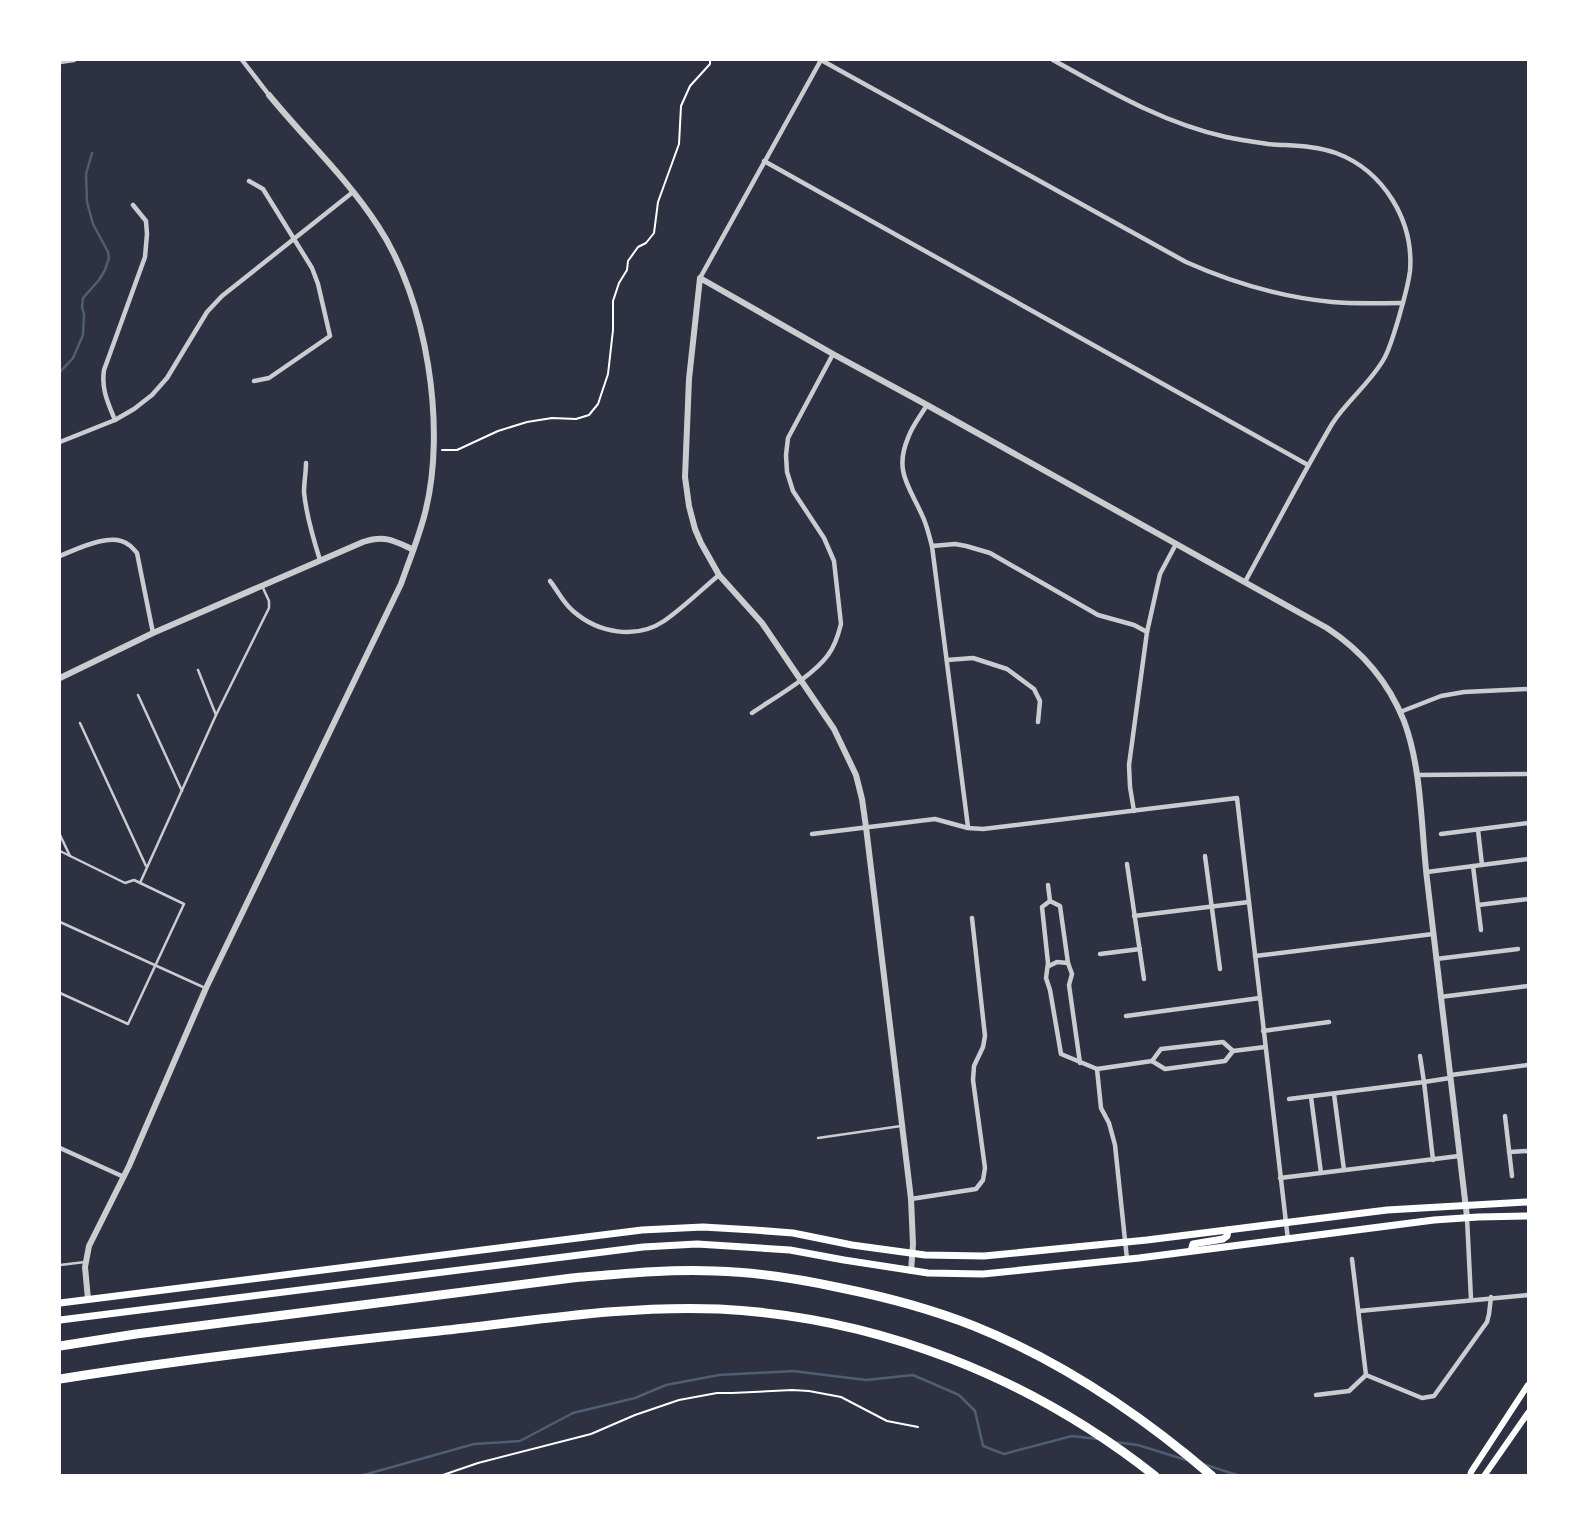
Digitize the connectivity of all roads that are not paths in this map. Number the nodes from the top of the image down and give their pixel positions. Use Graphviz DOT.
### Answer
graph roads {
  1 [pos="74,60"];
  2 [pos="242,60"];
  3 [pos="821,60"];
  4 [pos="1053,60"];
  5 [pos="60,62"];
  6 [pos="269,95"];
  7 [pos="764,161"];
  8 [pos="249,181"];
  9 [pos="353,192"];
  10 [pos="133,205"];
  11 [pos="294,239"];
  12 [pos="700,278"];
  13 [pos="1403,303"];
  14 [pos="833,354"];
  15 [pos="254,381"];
  16 [pos="927,405"];
  17 [pos="115,420"];
  18 [pos="60,442"];
  19 [pos="306,463"];
  20 [pos="1308,466"];
  21 [pos="1176,544"];
  22 [pos="932,546"];
  23 [pos="412,549"];
  24 [pos="60,556"];
  25 [pos="320,559"];
  26 [pos="719,575"];
  27 [pos="550,581"];
  28 [pos="1245,582"];
  29 [pos="263,586"];
  30 [pos="1147,632"];
  31 [pos="153,634"];
  32 [pos="947,660"];
  33 [pos="198,670"];
  34 [pos="60,678"];
  35 [pos="801,680"];
  36 [pos="1528,689"];
  37 [pos="138,695"];
  38 [pos="1400,712"];
  39 [pos="752,713"];
  40 [pos="216,715"];
  41 [pos="1038,722"];
  42 [pos="80,723"];
  43 [pos="1528,774"];
  44 [pos="1416,775"];
  45 [pos="182,791"];
  46 [pos="1135,811"];
  47 [pos="1528,823"];
  48 [pos="866,827"];
  49 [pos="968,828"];
  50 [pos="1478,830"];
  51 [pos="812,834"];
  52 [pos="1441,834"];
  53 [pos="60,835"];
  54 [pos="60,851"];
  55 [pos="70,856"];
  56 [pos="1205,856"];
  57 [pos="1528,859"];
  58 [pos="1127,864"];
  59 [pos="1482,865"];
  60 [pos="1473,866"];
  61 [pos="146,867"];
  62 [pos="1426,872"];
  63 [pos="139,883"];
  64 [pos="1048,884"];
  65 [pos="1528,899"];
  66 [pos="1050,901"];
  67 [pos="1249,902"];
  68 [pos="1478,905"];
  69 [pos="1212,907"];
  70 [pos="1134,916"];
  71 [pos="972,918"];
  72 [pos="60,922"];
  73 [pos="1481,930"];
  74 [pos="1433,934"];
  75 [pos="1139,949"];
  76 [pos="1518,949"];
  77 [pos="1100,954"];
  78 [pos="1255,956"];
  79 [pos="1436,958"];
  80 [pos="1068,963"];
  81 [pos="156,965"];
  82 [pos="1048,966"];
  83 [pos="1220,969"];
  84 [pos="1144,979"];
  85 [pos="1528,986"];
  86 [pos="206,988"];
  87 [pos="60,993"];
  88 [pos="1440,997"];
  89 [pos="1260,998"];
  90 [pos="1126,1016"];
  91 [pos="1329,1022"];
  92 [pos="1263,1031"];
  93 [pos="1265,1047"];
  94 [pos="1233,1051"];
  95 [pos="1420,1056"];
  96 [pos="1152,1061"];
  97 [pos="1077,1062"];
  98 [pos="1528,1065"];
  99 [pos="1097,1069"];
  100 [pos="1450,1076"];
  101 [pos="1424,1082"];
  102 [pos="1334,1094"];
  103 [pos="1311,1097"];
  104 [pos="1289,1100"];
  105 [pos="1505,1116"];
  106 [pos="901,1126"];
  107 [pos="818,1138"];
  108 [pos="60,1148"];
  109 [pos="1528,1151"];
  110 [pos="1509,1152"];
  111 [pos="1459,1156"];
  112 [pos="1433,1160"];
  113 [pos="1344,1170"];
  114 [pos="1321,1173"];
  115 [pos="1512,1176"];
  116 [pos="124,1177"];
  117 [pos="1280,1178"];
  118 [pos="911,1199"];
  119 [pos="1528,1202"];
  120 [pos="1465,1205"];
  121 [pos="1528,1216"];
  122 [pos="1467,1217"];
  123 [pos="1285,1223"];
  124 [pos="1228,1230"];
  125 [pos="1287,1240"];
  126 [pos="1125,1242"];
  127 [pos="1191,1251"];
  128 [pos="913,1254"];
  129 [pos="1126,1259"];
  130 [pos="1352,1259"];
  131 [pos="85,1262"];
  132 [pos="60,1265"];
  133 [pos="911,1271"];
  134 [pos="1528,1295"];
  135 [pos="1491,1297"];
  136 [pos="88,1299"];
  137 [pos="1471,1299"];
  138 [pos="60,1303"];
  139 [pos="1359,1311"];
  140 [pos="90,1316"];
  141 [pos="60,1320"];
  142 [pos="60,1346"];
  143 [pos="1366,1375"];
  144 [pos="60,1379"];
  145 [pos="1528,1385"];
  146 [pos="1316,1395"];
  147 [pos="1528,1413"];
  148 [pos="1155,1475"];
  149 [pos="1212,1475"];
  150 [pos="1470,1475"];
  151 [pos="1484,1475"];
  1 -- 5 [label="street"];
  2 -- 6 [label="street"];
  3 -- 7 [label="street"];
  3 -- 13 [label="street"];
  4 -- 13 [label="street"];
  6 -- 9 [label="street"];
  7 -- 12 [label="street"];
  7 -- 20 [label="street"];
  8 -- 11 [label="street"];
  9 -- 11 [label="street"];
  9 -- 23 [label="street"];
  10 -- 17 [label="street"];
  11 -- 15 [label="street"];
  11 -- 17 [label="street"];
  12 -- 14 [label="street"];
  12 -- 26 [label="street"];
  13 -- 20 [label="street"];
  14 -- 16 [label="street"];
  14 -- 35 [label="street"];
  16 -- 21 [label="street"];
  16 -- 22 [label="street"];
  17 -- 18 [label="street"];
  19 -- 25 [label="street"];
  20 -- 28 [label="street"];
  21 -- 28 [label="street"];
  21 -- 30 [label="street"];
  22 -- 30 [label="street"];
  22 -- 32 [label="street"];
  23 -- 25 [label="street"];
  23 -- 86 [label="street"];
  24 -- 31 [label="street"];
  25 -- 29 [label="street"];
  26 -- 27 [label="street"];
  26 -- 35 [label="street"];
  28 -- 38 [label="street"];
  29 -- 31 [label="street"];
  29 -- 40 [label="lane"];
  30 -- 46 [label="street"];
  31 -- 34 [label="street"];
  32 -- 41 [label="street"];
  32 -- 49 [label="street"];
  33 -- 40 [label="lane"];
  35 -- 39 [label="street"];
  35 -- 48 [label="street"];
  36 -- 38 [label="street"];
  37 -- 45 [label="lane"];
  38 -- 44 [label="street"];
  40 -- 45 [label="lane"];
  42 -- 61 [label="lane"];
  43 -- 44 [label="street"];
  44 -- 62 [label="street"];
  45 -- 61 [label="lane"];
  46 -- 49 [label="street"];
  46 -- 67 [label="street"];
  47 -- 50 [label="street"];
  48 -- 49 [label="street"];
  48 -- 51 [label="street"];
  48 -- 106 [label="street"];
  50 -- 52 [label="street"];
  50 -- 59 [label="street"];
  53 -- 55 [label="lane"];
  54 -- 55 [label="lane"];
  55 -- 63 [label="lane"];
  56 -- 69 [label="street"];
  57 -- 59 [label="street"];
  58 -- 70 [label="street"];
  59 -- 60 [label="street"];
  60 -- 62 [label="street"];
  60 -- 68 [label="street"];
  61 -- 63 [label="lane"];
  62 -- 74 [label="street"];
  63 -- 81 [label="lane"];
  64 -- 66 [label="street"];
  65 -- 68 [label="street"];
  66 -- 80 [label="street"];
  66 -- 82 [label="street"];
  67 -- 69 [label="street"];
  67 -- 78 [label="street"];
  68 -- 73 [label="street"];
  69 -- 70 [label="street"];
  69 -- 83 [label="street"];
  70 -- 75 [label="street"];
  71 -- 118 [label="street"];
  72 -- 81 [label="lane"];
  74 -- 78 [label="street"];
  74 -- 79 [label="street"];
  75 -- 77 [label="street"];
  75 -- 84 [label="street"];
  76 -- 79 [label="street"];
  78 -- 89 [label="street"];
  79 -- 88 [label="street"];
  80 -- 82 [label="street"];
  80 -- 97 [label="street"];
  81 -- 86 [label="lane"];
  81 -- 87 [label="lane"];
  82 -- 97 [label="street"];
  85 -- 88 [label="street"];
  86 -- 116 [label="street"];
  88 -- 100 [label="street"];
  89 -- 90 [label="street"];
  89 -- 92 [label="street"];
  91 -- 92 [label="street"];
  92 -- 93 [label="street"];
  93 -- 94 [label="street"];
  93 -- 117 [label="street"];
  94 -- 96 [label="street"];
  94 -- 96 [label="street"];
  95 -- 101 [label="street"];
  96 -- 99 [label="street"];
  97 -- 99 [label="street"];
  98 -- 100 [label="street"];
  99 -- 126 [label="street"];
  100 -- 101 [label="street"];
  100 -- 111 [label="street"];
  101 -- 102 [label="street"];
  101 -- 112 [label="street"];
  102 -- 103 [label="street"];
  102 -- 113 [label="street"];
  103 -- 104 [label="street"];
  103 -- 114 [label="street"];
  105 -- 110 [label="street"];
  106 -- 107 [label="lane"];
  106 -- 118 [label="street"];
  108 -- 116 [label="street"];
  109 -- 110 [label="street"];
  110 -- 115 [label="street"];
  111 -- 112 [label="street"];
  111 -- 120 [label="street"];
  112 -- 113 [label="street"];
  113 -- 114 [label="street"];
  114 -- 117 [label="street"];
  116 -- 131 [label="street"];
  117 -- 123 [label="street"];
  118 -- 128 [label="street"];
  119 -- 120 [label="main road"];
  120 -- 122 [label="street"];
  120 -- 123 [label="main road"];
  121 -- 122 [label="main road"];
  122 -- 125 [label="main road"];
  122 -- 137 [label="street"];
  123 -- 124 [label="main road"];
  123 -- 125 [label="street"];
  124 -- 126 [label="main road"];
  124 -- 127 [label="main road"];
  125 -- 127 [label="main road"];
  126 -- 128 [label="main road"];
  126 -- 129 [label="street"];
  127 -- 129 [label="main road"];
  128 -- 133 [label="street"];
  128 -- 136 [label="main road"];
  129 -- 133 [label="main road"];
  130 -- 139 [label="street"];
  131 -- 132 [label="lane"];
  131 -- 136 [label="street"];
  133 -- 140 [label="main road"];
  134 -- 135 [label="street"];
  135 -- 137 [label="street"];
  135 -- 143 [label="street"];
  136 -- 138 [label="main road"];
  136 -- 140 [label="main road"];
  137 -- 139 [label="street"];
  139 -- 143 [label="street"];
  140 -- 141 [label="main road"];
  142 -- 149 [label="highway"];
  143 -- 146 [label="street"];
  144 -- 148 [label="highway"];
  145 -- 150 [label="main road"];
  147 -- 151 [label="main road"];
}
